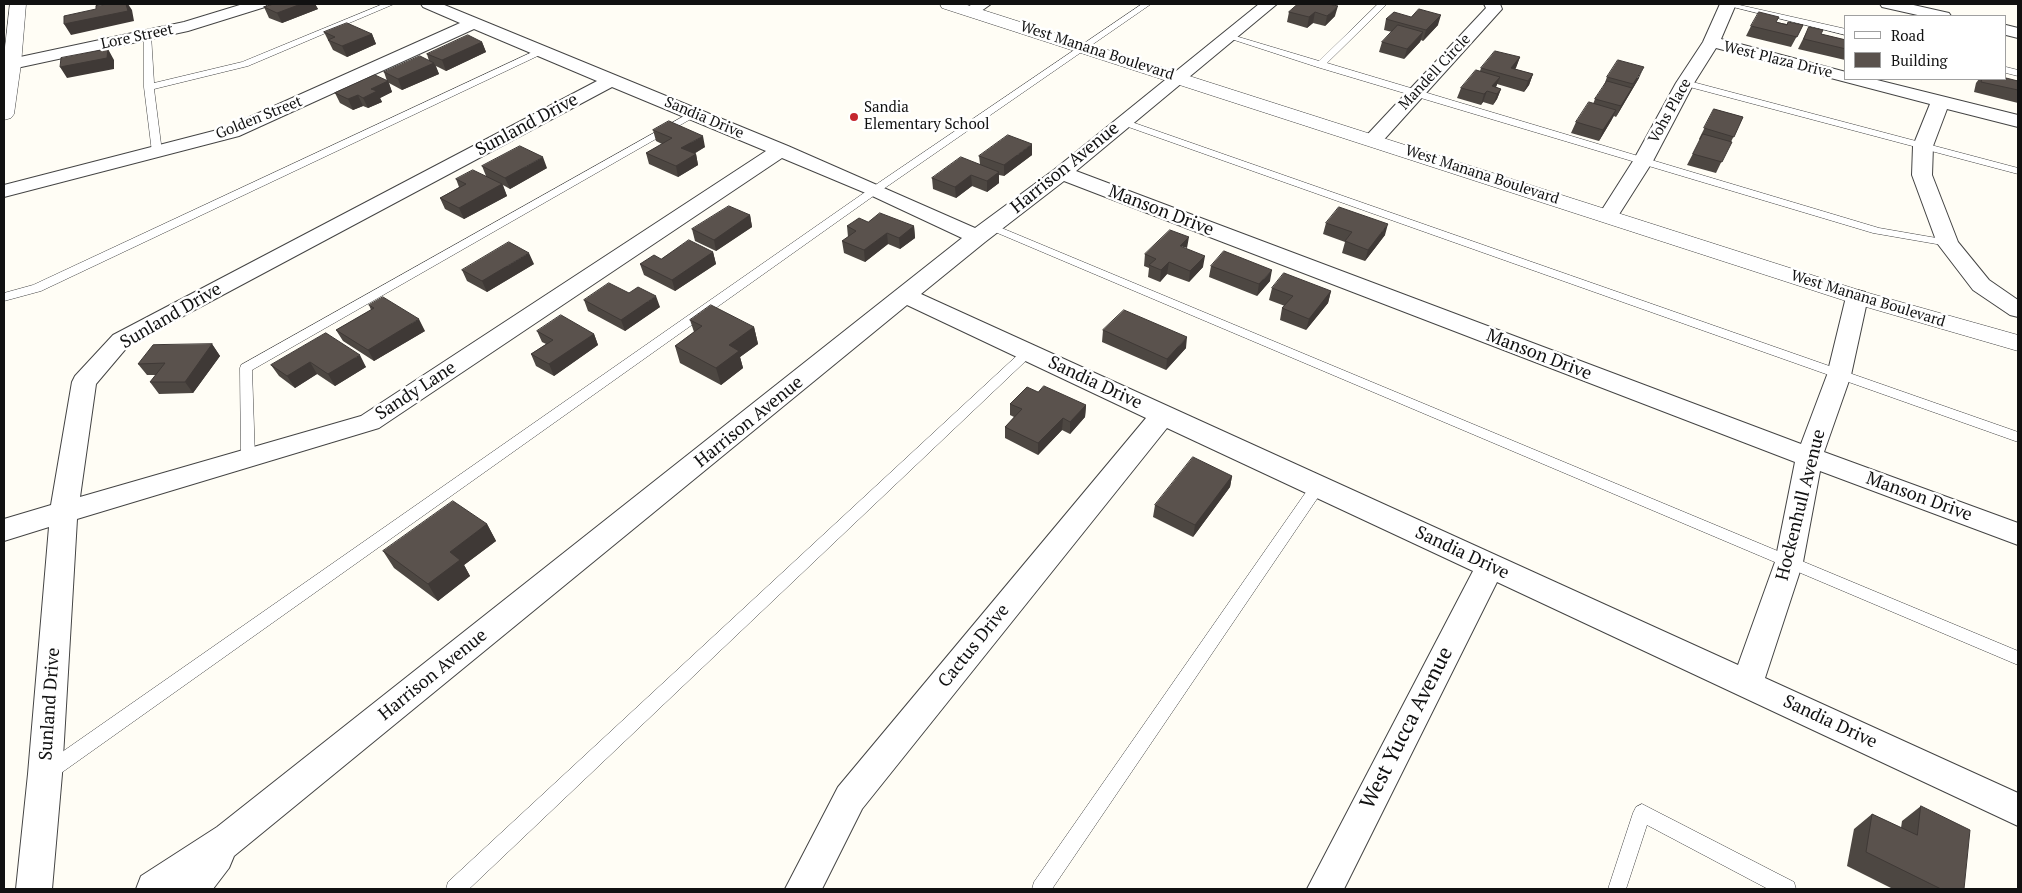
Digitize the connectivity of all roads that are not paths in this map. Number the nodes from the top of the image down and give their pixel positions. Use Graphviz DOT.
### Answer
graph roads {
  1 [pos="18,4"];
  2 [pos="259,4"];
  3 [pos="390,4"];
  4 [pos="429,4"];
  5 [pos="948,4"];
  6 [pos="1147,4"];
  7 [pos="1269,4"];
  8 [pos="1383,4"];
  9 [pos="1492,4"];
  10 [pos="1727,4"];
  11 [pos="1888,4"];
  12 [pos="977,8"];
  13 [pos="1938,15"];
  14 [pos="474,23"];
  15 [pos="1844,32"];
  16 [pos="147,35"];
  17 [pos="1228,37"];
  18 [pos="1711,42"];
  19 [pos="1083,47"];
  20 [pos="542,51"];
  21 [pos="12,64"];
  22 [pos="1320,65"];
  23 [pos="1844,76"];
  24 [pos="1178,77"];
  25 [pos="612,80"];
  26 [pos="1857,80"];
  27 [pos="1685,82"];
  28 [pos="149,87"];
  29 [pos="1416,92"];
  30 [pos="1941,101"];
  31 [pos="4,114"];
  32 [pos="693,114"];
  33 [pos="2018,120"];
  34 [pos="1123,122"];
  35 [pos="1373,140"];
  36 [pos="1923,146"];
  37 [pos="781,150"];
  38 [pos="157,152"];
  39 [pos="1642,160"];
  40 [pos="2018,172"];
  41 [pos="1062,173"];
  42 [pos="874,190"];
  43 [pos="4,191"];
  44 [pos="1608,216"];
  45 [pos="984,232"];
  46 [pos="1948,243"];
  47 [pos="4,296"];
  48 [pos="906,296"];
  49 [pos="1857,297"];
  50 [pos="2018,310"];
  51 [pos="2018,343"];
  52 [pos="1028,352"];
  53 [pos="1839,375"];
  54 [pos="1162,414"];
  55 [pos="2018,437"];
  56 [pos="1809,457"];
  57 [pos="248,458"];
  58 [pos="1318,486"];
  59 [pos="64,512"];
  60 [pos="4,530"];
  61 [pos="2018,534"];
  62 [pos="1789,562"];
  63 [pos="1490,567"];
  64 [pos="2018,658"];
  65 [pos="1747,683"];
  66 [pos="45,774"];
  67 [pos="2018,810"];
  68 [pos="229,839"];
  69 [pos="34,889"];
  70 [pos="154,889"];
  71 [pos="190,889"];
  72 [pos="455,889"];
  73 [pos="803,889"];
  74 [pos="1041,889"];
  75 [pos="1325,889"];
  76 [pos="1617,889"];
  77 [pos="1787,889"];
  1 -- 21 [label="street"];
  2 -- 16 [label="street, Lore Street"];
  3 -- 28 [label="lane"];
  4 -- 14 [label="street, Sandia Drive"];
  5 -- 12 [label="street, West Manana Boulevard"];
  6 -- 19 [label="lane"];
  7 -- 17 [label="street, Harrison Avenue"];
  8 -- 22 [label="lane"];
  9 -- 29 [label="street, Mandell Circle"];
  10 -- 15 [label="lane"];
  10 -- 18 [label="street, Vohs Place"];
  11 -- 13 [label="street"];
  12 -- 19 [label="street, West Manana Boulevard"];
  14 -- 20 [label="street, Sandia Drive"];
  14 -- 38 [label="street, Golden Street"];
  16 -- 21 [label="street, Lore Street"];
  16 -- 28 [label="lane"];
  17 -- 22 [label="lane"];
  17 -- 24 [label="street, Harrison Avenue"];
  18 -- 23 [label="street, West Plaza Drive"];
  18 -- 27 [label="street, Vohs Place"];
  19 -- 24 [label="street, West Manana Boulevard"];
  19 -- 42 [label="lane"];
  20 -- 25 [label="street, Sandia Drive"];
  20 -- 47 [label="lane"];
  21 -- 31 [label="street"];
  22 -- 29 [label="lane"];
  24 -- 34 [label="street, Harrison Avenue"];
  24 -- 35 [label="street, West Manana Boulevard"];
  25 -- 32 [label="street, Sandia Drive"];
  25 -- 59 [label="street, Sunland Drive"];
  26 -- 30 [label="street, West Plaza Drive"];
  27 -- 36 [label="lane"];
  27 -- 39 [label="street, Vohs Place"];
  28 -- 38 [label="lane"];
  29 -- 35 [label="street, Mandell Circle"];
  29 -- 39 [label="lane"];
  30 -- 33 [label="street, West Plaza Drive"];
  30 -- 36 [label="street"];
  32 -- 37 [label="street, Sandia Drive"];
  32 -- 57 [label="lane"];
  34 -- 41 [label="street, Harrison Avenue"];
  34 -- 53 [label="lane"];
  35 -- 44 [label="street, West Manana Boulevard"];
  36 -- 40 [label="lane"];
  36 -- 46 [label="street"];
  37 -- 42 [label="street, Sandia Drive"];
  37 -- 57 [label="street, Sandy Lane"];
  38 -- 43 [label="street, Golden Street"];
  39 -- 44 [label="street, Vohs Place"];
  39 -- 46 [label="lane"];
  41 -- 45 [label="street, Harrison Avenue"];
  41 -- 56 [label="street, Manson Drive"];
  42 -- 45 [label="street, Sandia Drive"];
  42 -- 66 [label="lane"];
  44 -- 49 [label="street, West Manana Boulevard"];
  45 -- 48 [label="street, Harrison Avenue"];
  45 -- 62 [label="lane"];
  46 -- 50 [label="street"];
  48 -- 52 [label="street, Sandia Drive"];
  48 -- 68 [label="street, Harrison Avenue"];
  49 -- 51 [label="street, West Manana Boulevard"];
  49 -- 53 [label="street, Hockenhull Avenue"];
  52 -- 54 [label="street, Sandia Drive"];
  52 -- 72 [label="lane"];
  53 -- 55 [label="lane"];
  53 -- 56 [label="street, Hockenhull Avenue"];
  54 -- 58 [label="street, Sandia Drive"];
  54 -- 73 [label="street, Cactus Drive"];
  56 -- 61 [label="street, Manson Drive"];
  56 -- 62 [label="street, Hockenhull Avenue"];
  57 -- 59 [label="street, Sandy Lane"];
  58 -- 63 [label="street, Sandia Drive"];
  58 -- 74 [label="lane"];
  59 -- 60 [label="street, Sandy Lane"];
  59 -- 66 [label="street, Sunland Drive"];
  62 -- 64 [label="lane"];
  62 -- 65 [label="street, Hockenhull Avenue"];
  63 -- 65 [label="street, Sandia Drive"];
  63 -- 75 [label="street, West Yucca Avenue"];
  65 -- 67 [label="street, Sandia Drive"];
  66 -- 69 [label="street, Sunland Drive"];
  68 -- 70 [label="street, Harrison Avenue"];
  68 -- 71 [label="street, Harrison Avenue"];
  76 -- 77 [label="lane"];
}
